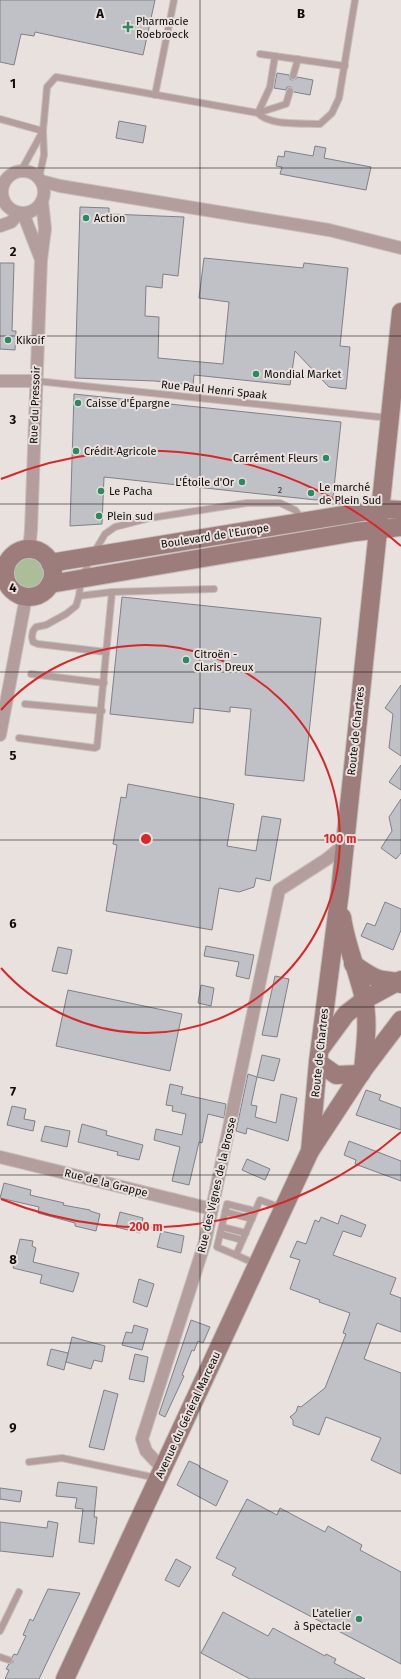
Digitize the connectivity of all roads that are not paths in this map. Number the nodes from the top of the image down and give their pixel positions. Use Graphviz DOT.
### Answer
graph roads {
  1 [pos="174,0"];
  2 [pos="355,0"];
  3 [pos="260,54"];
  4 [pos="275,56"];
  5 [pos="298,59"];
  6 [pos="345,66"];
  7 [pos="293,76"];
  8 [pos="290,91"];
  9 [pos="155,95"];
  10 [pos="258,114"];
  11 [pos="0,119"];
  12 [pos="43,131"];
  13 [pos="21,171"];
  14 [pos="40,179"];
  15 [pos="60,186"];
  16 [pos="43,197"];
  17 [pos="3,207"];
  18 [pos="21,213"];
  19 [pos="0,226"];
  20 [pos="401,248"];
  21 [pos="41,260"];
  22 [pos="401,312"];
  23 [pos="0,381"];
  24 [pos="36,381"];
  25 [pos="390,419"];
  26 [pos="380,509"];
  27 [pos="401,510"];
  28 [pos="304,522"];
  29 [pos="274,526"];
  30 [pos="401,527"];
  31 [pos="378,528"];
  32 [pos="277,545"];
  33 [pos="29,550"];
  34 [pos="92,556"];
  35 [pos="50,563"];
  36 [pos="3,568"];
  37 [pos="50,584"];
  38 [pos="4,586"];
  39 [pos="80,587"];
  40 [pos="214,589"];
  41 [pos="112,592"];
  42 [pos="26,597"];
  43 [pos="106,652"];
  44 [pos="31,674"];
  45 [pos="104,683"];
  46 [pos="25,704"];
  47 [pos="102,711"];
  48 [pos="0,735"];
  49 [pos="19,738"];
  50 [pos="344,845"];
  51 [pos="340,891"];
  52 [pos="353,964"];
  53 [pos="400,982"];
  54 [pos="364,1000"];
  55 [pos="401,1020"];
  56 [pos="319,1056"];
  57 [pos="362,1072"];
  58 [pos="310,1151"];
  59 [pos="0,1157"];
  60 [pos="284,1208"];
  61 [pos="212,1209"];
  62 [pos="255,1211"];
  63 [pos="225,1212"];
  64 [pos="252,1219"];
  65 [pos="222,1227"];
  66 [pos="246,1233"];
  67 [pos="220,1234"];
  68 [pos="242,1240"];
  69 [pos="236,1254"];
  70 [pos="258,1265"];
  71 [pos="29,1462"];
  72 [pos="160,1473"];
  73 [pos="19,1592"];
  74 [pos="0,1632"];
  75 [pos="0,1657"];
  76 [pos="9,1660"];
  77 [pos="65,1679"];
  1 -- 9 [label="lane"];
  2 -- 6 [label="lane"];
  3 -- 4 [label="lane"];
  4 -- 5 [label="lane"];
  4 -- 10 [label="lane"];
  5 -- 6 [label="lane"];
  5 -- 7 [label="lane"];
  6 -- 10 [label="lane"];
  8 -- 10 [label="lane"];
  9 -- 10 [label="lane"];
  9 -- 12 [label="lane"];
  11 -- 12 [label="lane"];
  12 -- 13 [label="lane"];
  12 -- 14 [label="lane"];
  13 -- 14 [label="street"];
  13 -- 17 [label="street"];
  14 -- 15 [label="street"];
  14 -- 16 [label="street"];
  15 -- 16 [label="street"];
  15 -- 20 [label="street"];
  16 -- 18 [label="street"];
  16 -- 21 [label="street, Rue du Pressoir"];
  17 -- 18 [label="street"];
  18 -- 19 [label="street"];
  18 -- 21 [label="street, Rue du Pressoir"];
  21 -- 24 [label="street, Rue du Pressoir"];
  22 -- 25 [label="main road, Route de Chartres"];
  23 -- 24 [label="street"];
  24 -- 25 [label="lane, Rue Paul Henri Spaak"];
  24 -- 33 [label="street, Rue du Pressoir"];
  25 -- 26 [label="main road, Route de Chartres"];
  26 -- 27 [label="main road, Boulevard de l'Europe"];
  26 -- 28 [label="main road, Boulevard de l'Europe"];
  26 -- 31 [label="main road, Route de Chartres"];
  28 -- 29 [label="main road, Boulevard de l'Europe"];
  28 -- 34 [label="lane"];
  29 -- 32 [label="main road"];
  29 -- 34 [label="main road, Boulevard de l'Europe"];
  30 -- 31 [label="main road, Boulevard de l'Europe"];
  31 -- 32 [label="main road, Boulevard de l'Europe"];
  31 -- 50 [label="main road, Route de Chartres"];
  32 -- 39 [label="main road, Boulevard de l'Europe"];
  33 -- 35 [label="main road"];
  33 -- 36 [label="main road"];
  34 -- 35 [label="main road, Boulevard de l'Europe"];
  34 -- 39 [label="lane"];
  35 -- 37 [label="main road"];
  36 -- 38 [label="main road"];
  37 -- 39 [label="main road, Boulevard de l'Europe"];
  37 -- 42 [label="main road, Boulevard de l'Europe"];
  38 -- 42 [label="main road"];
  39 -- 41 [label="lane"];
  39 -- 43 [label="lane"];
  40 -- 41 [label="lane"];
  41 -- 43 [label="lane"];
  42 -- 48 [label="street"];
  43 -- 45 [label="lane"];
  44 -- 45 [label="lane"];
  45 -- 47 [label="lane"];
  46 -- 47 [label="lane"];
  47 -- 49 [label="lane"];
  50 -- 51 [label="main road, Route de Chartres"];
  50 -- 61 [label="street, Rue des Vignes de la Brosse"];
  51 -- 52 [label="main road"];
  51 -- 56 [label="main road, Route de Chartres"];
  52 -- 53 [label="main road"];
  52 -- 54 [label="main road"];
  53 -- 54 [label="main road"];
  54 -- 56 [label="main road"];
  54 -- 57 [label="main road"];
  55 -- 57 [label="main road"];
  56 -- 57 [label="main road"];
  56 -- 58 [label="main road, Route de Chartres"];
  57 -- 58 [label="main road"];
  58 -- 60 [label="main road, Avenue du Général Marceau"];
  59 -- 61 [label="street, Rue de la Grappe"];
  60 -- 62 [label="lane"];
  60 -- 70 [label="main road, Avenue du Général Marceau"];
  61 -- 72 [label="street, Rue des Vignes de la Brosse"];
  62 -- 63 [label="lane"];
  62 -- 64 [label="lane"];
  63 -- 64 [label="lane"];
  63 -- 65 [label="lane"];
  64 -- 66 [label="lane"];
  65 -- 66 [label="lane"];
  65 -- 67 [label="lane"];
  66 -- 68 [label="lane"];
  67 -- 68 [label="lane"];
  67 -- 69 [label="lane"];
  68 -- 69 [label="lane"];
  69 -- 70 [label="lane"];
  70 -- 72 [label="main road, Avenue du Général Marceau"];
  71 -- 72 [label="lane"];
  72 -- 77 [label="main road, Avenue du Général Marceau"];
  73 -- 74 [label="lane"];
  75 -- 76 [label="lane"];
}
